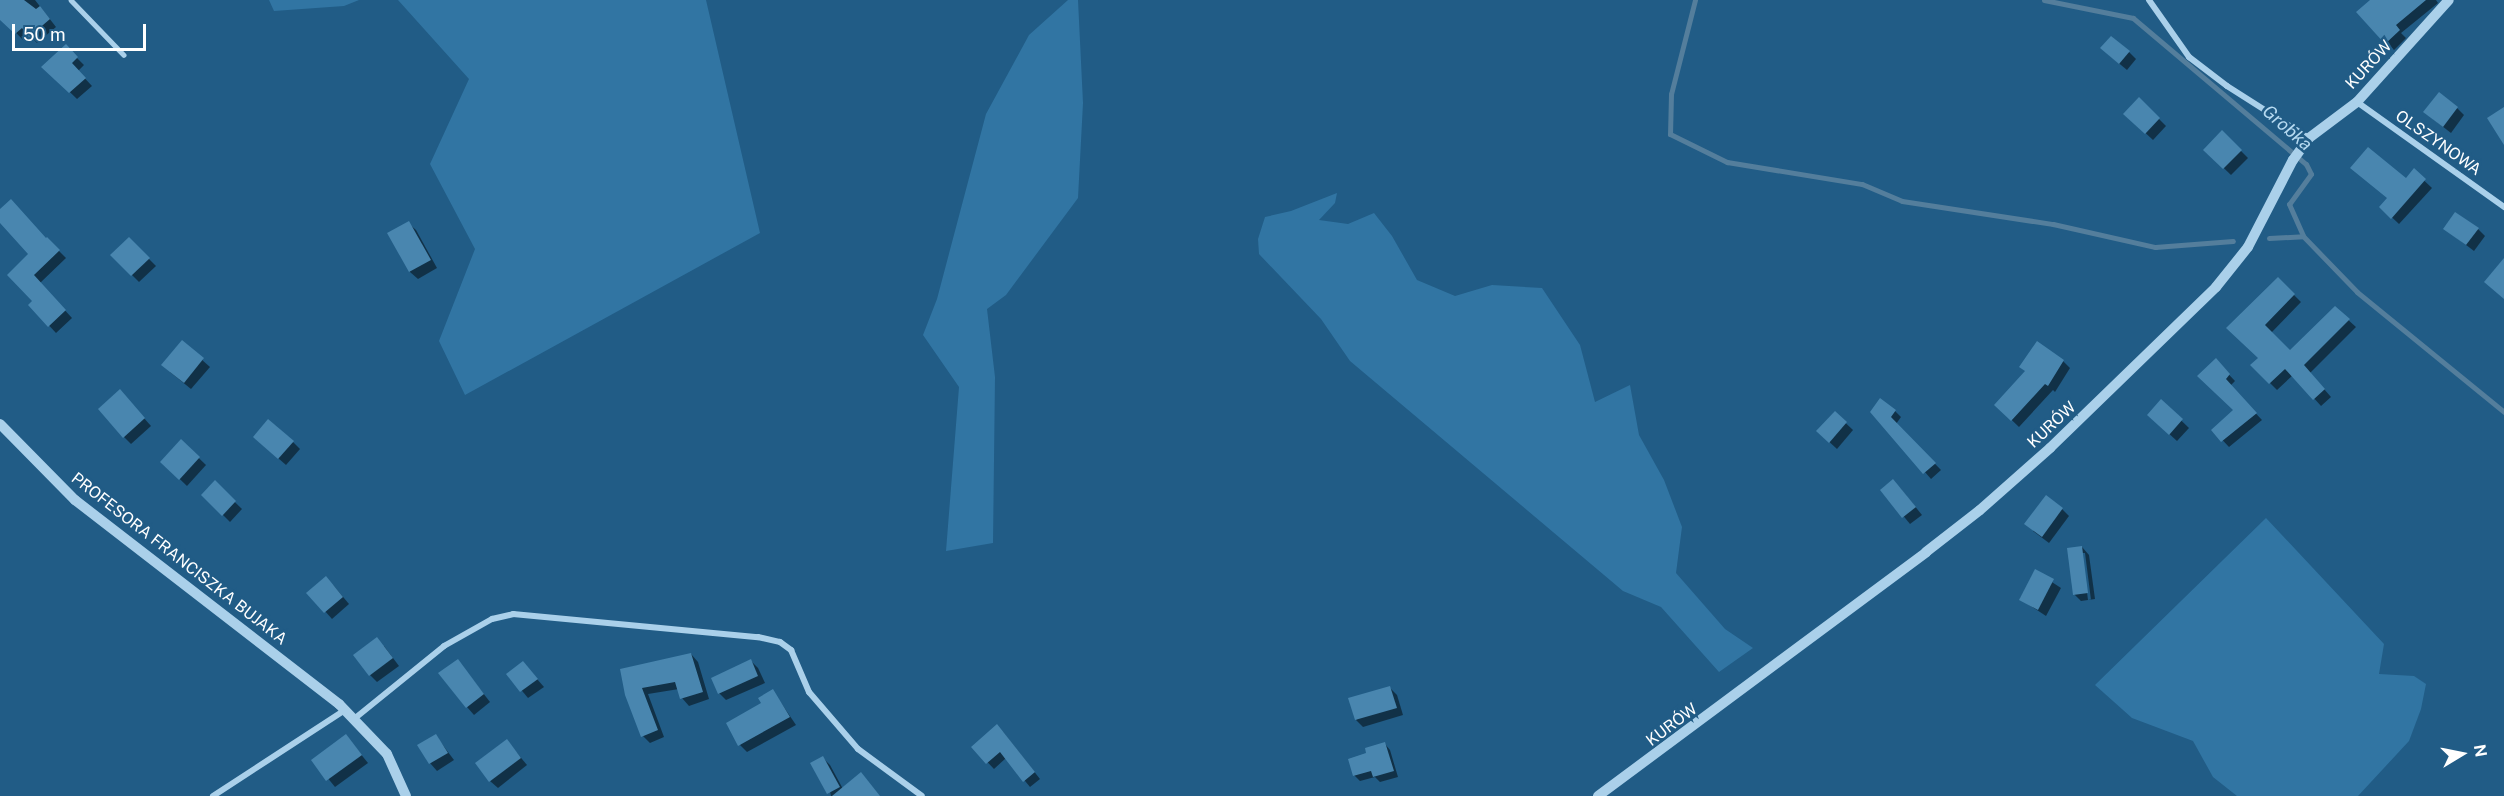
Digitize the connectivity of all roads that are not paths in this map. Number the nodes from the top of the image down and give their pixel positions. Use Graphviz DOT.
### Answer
graph roads {
  1 [pos="71,0"];
  2 [pos="2149,0"];
  3 [pos="2449,0"];
  4 [pos="124,55"];
  5 [pos="2356,102"];
  6 [pos="2306,142"];
  7 [pos="2504,207"];
  8 [pos="0,424"];
  9 [pos="345,710"];
  10 [pos="354,719"];
  11 [pos="213,796"];
  12 [pos="406,796"];
  13 [pos="922,796"];
  14 [pos="1598,796"];
  1 -- 4 [label="lane"];
  2 -- 6 [label="street"];
  3 -- 5 [label="street, KURÓW"];
  5 -- 6 [label="street, KURÓW"];
  5 -- 7 [label="street, OLSZYNOWA"];
  6 -- 14 [label="street, KURÓW"];
  8 -- 9 [label="street, PROFESORA FRANCISZKA BUJAKA"];
  9 -- 10 [label="street, PROFESORA FRANCISZKA BUJAKA"];
  9 -- 11 [label="street"];
  10 -- 12 [label="street, PROFESORA FRANCISZKA BUJAKA"];
  10 -- 13 [label="street"];
}
